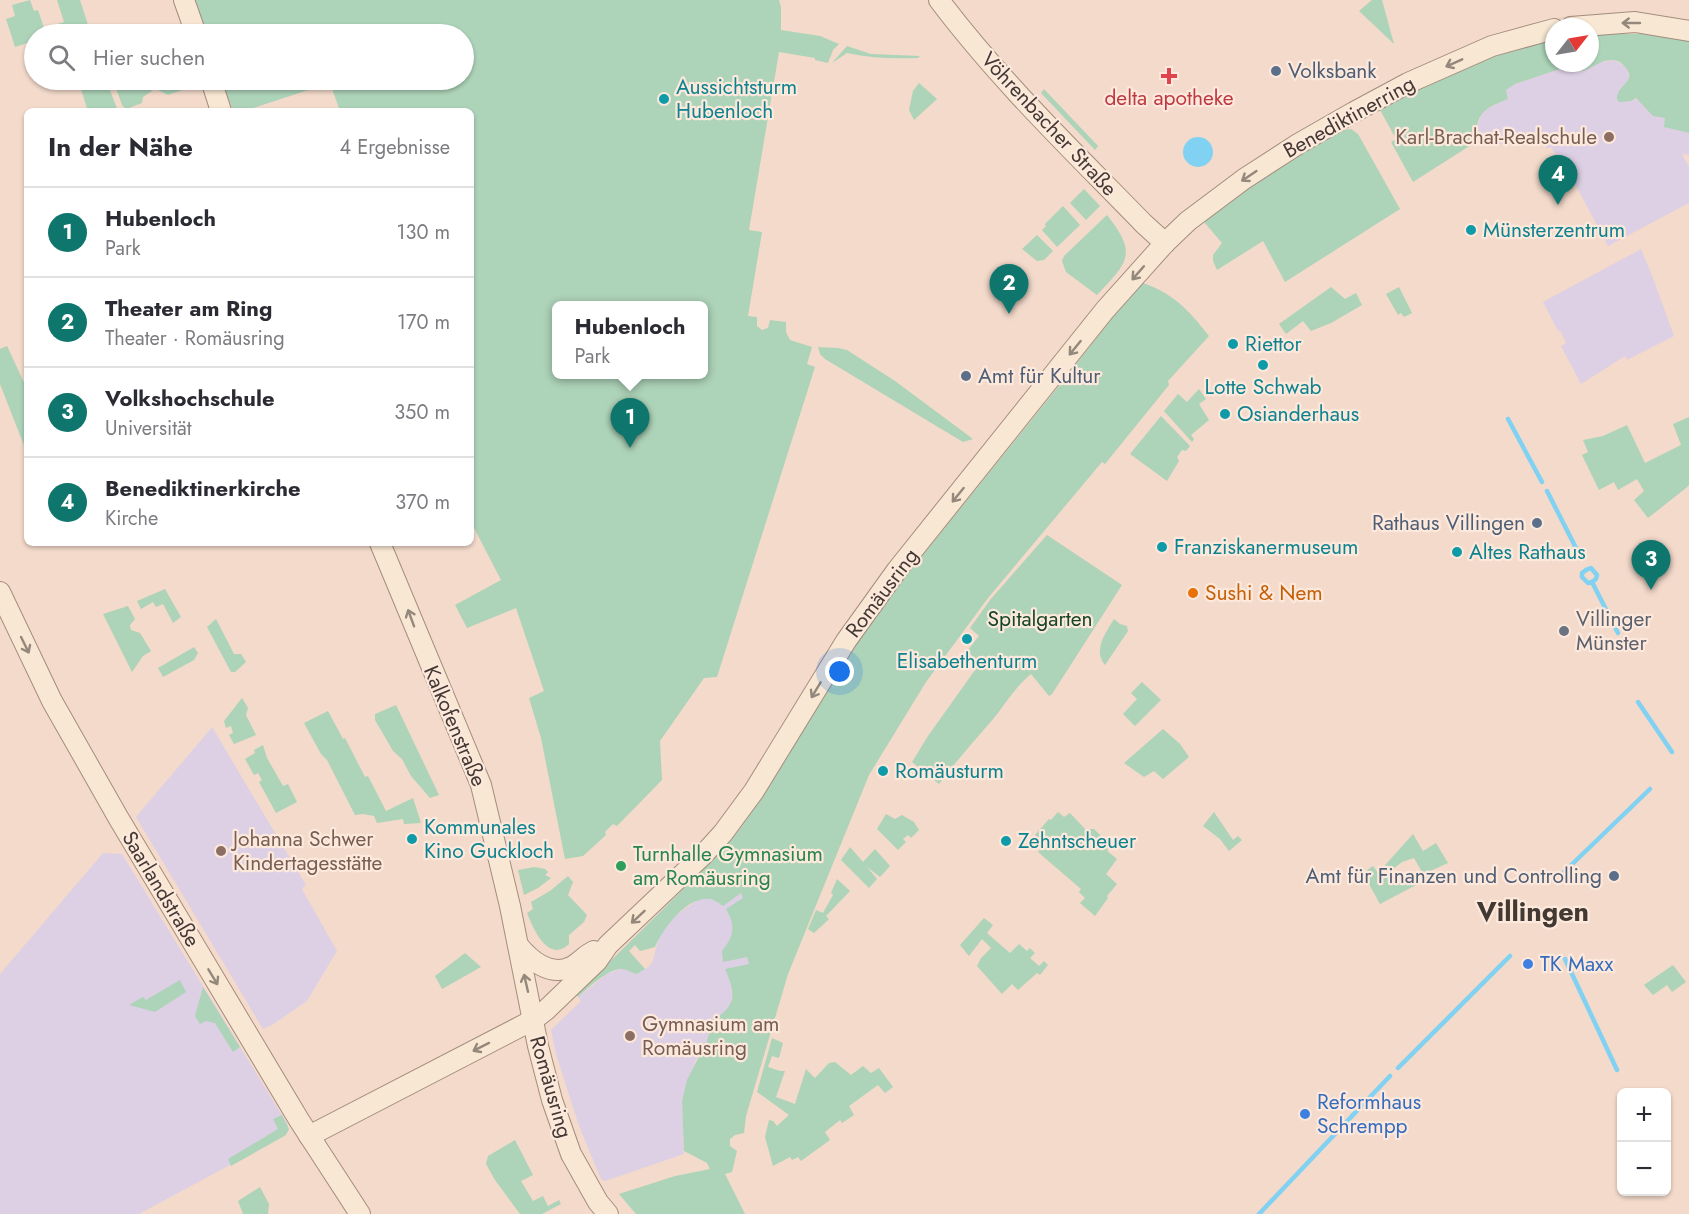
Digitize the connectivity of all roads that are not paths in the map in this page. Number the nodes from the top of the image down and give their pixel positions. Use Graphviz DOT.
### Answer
graph roads {
  1 [pos="184,0"];
  2 [pos="939,0"];
  3 [pos="192,24"];
  4 [pos="1599,25"];
  5 [pos="1545,31"];
  6 [pos="1689,31"];
  7 [pos="214,90"];
  8 [pos="220,108"];
  9 [pos="1165,243"];
  10 [pos="381,546"];
  11 [pos="0,592"];
  12 [pos="518,945"];
  13 [pos="608,945"];
  14 [pos="533,1020"];
  15 [pos="362,1109"];
  16 [pos="309,1136"];
  17 [pos="337,1177"];
  18 [pos="360,1214"];
  19 [pos="608,1214"];
  1 -- 3 [label="main road"];
  2 -- 9 [label="main road, Vöhrenbacher Straße"];
  6 -- 4 [label="main road, one-way"];
  5 -- 9 [label="main road, Benediktinerring, one-way"];
  7 -- 8 [label="main road"];
  9 -- 13 [label="main road, Romäusring, one-way"];
  12 -- 10 [label="main road, Kalkofenstraße, one-way"];
  11 -- 16 [label="main road, Saarlandstraße, one-way"];
  12 -- 13 [label="main road, Romäusring"];
  14 -- 12 [label="main road, Kalkofenstraße, one-way"];
  13 -- 14 [label="main road, Romäusring"];
  14 -- 15 [label="main road, one-way"];
  14 -- 19 [label="main road, Romäusring"];
  15 -- 16 [label="main road"];
  15 -- 17 [label="main road"];
  16 -- 17 [label="main road, Saarlandstraße"];
  17 -- 18 [label="main road, Saarlandstraße"];
}
